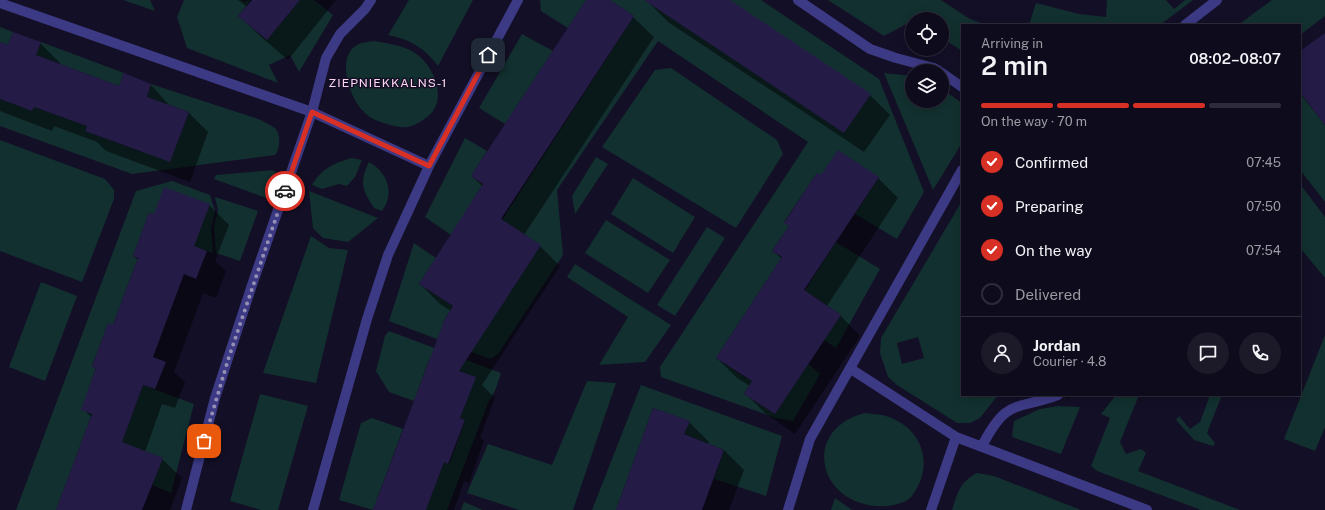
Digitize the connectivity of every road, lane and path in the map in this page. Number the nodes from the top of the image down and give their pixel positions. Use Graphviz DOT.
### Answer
graph roads {
  1 [pos="371,0"];
  2 [pos="518,0"];
  3 [pos="798,0"];
  4 [pos="1217,0"];
  5 [pos="0,3"];
  6 [pos="1186,24"];
  7 [pos="919,64"];
  8 [pos="949,78"];
  9 [pos="961,86"];
  10 [pos="312,112"];
  11 [pos="429,166"];
  12 [pos="961,172"];
  13 [pos="851,369"];
  14 [pos="1054,396"];
  15 [pos="956,437"];
  16 [pos="982,446"];
  17 [pos="186,510"];
  18 [pos="313,510"];
  19 [pos="788,510"];
  20 [pos="931,510"];
  21 [pos="1147,510"];
  1 -- 10 [label="street"];
  2 -- 11 [label="street"];
  3 -- 7 [label="street"];
  4 -- 6 [label="street"];
  5 -- 10 [label="street"];
  8 -- 9 [label="street"];
  10 -- 11 [label="street"];
  10 -- 17 [label="street"];
  11 -- 18 [label="street"];
  12 -- 13 [label="street"];
  13 -- 15 [label="street"];
  13 -- 19 [label="street"];
  14 -- 16 [label="street"];
  15 -- 16 [label="street"];
  15 -- 20 [label="street"];
  16 -- 21 [label="street"];
}
